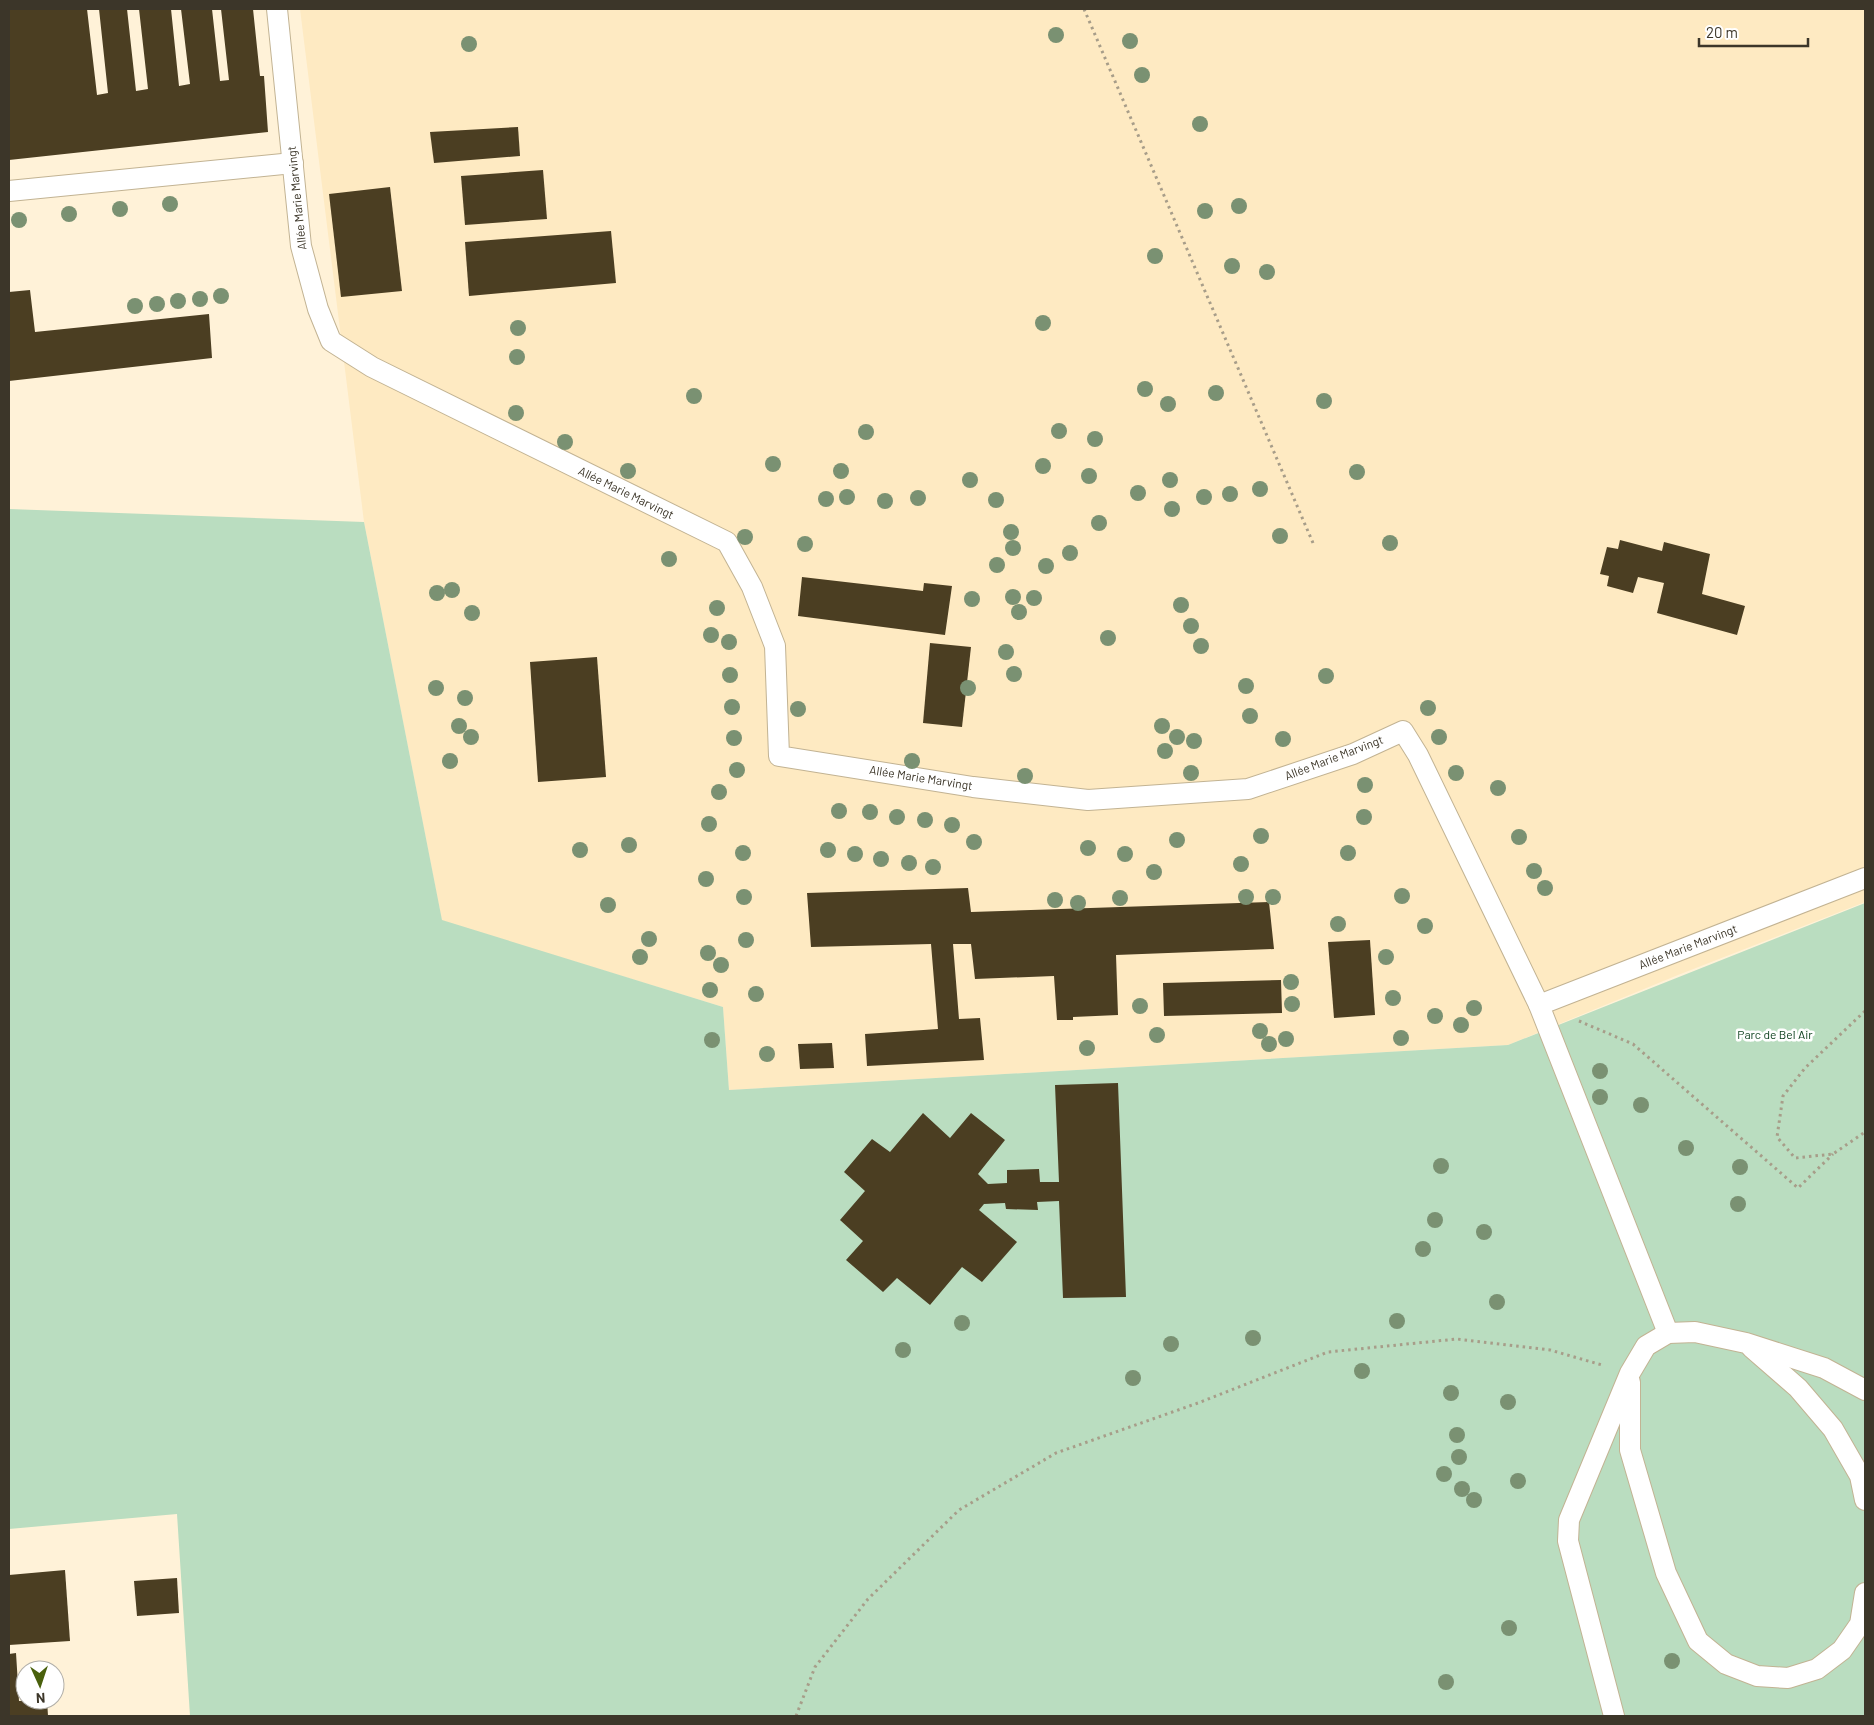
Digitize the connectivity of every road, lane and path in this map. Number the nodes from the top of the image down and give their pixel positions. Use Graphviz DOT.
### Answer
graph roads {
  1 [pos="277,9"];
  2 [pos="1084,9"];
  3 [pos="292,163"];
  4 [pos="9,191"];
  5 [pos="1313,542"];
  6 [pos="1865,878"];
  7 [pos="1539,1005"];
  8 [pos="1865,1011"];
  9 [pos="1865,1132"];
  10 [pos="1833,1154"];
  11 [pos="1668,1333"];
  12 [pos="1746,1342"];
  13 [pos="1630,1373"];
  14 [pos="1865,1390"];
  15 [pos="1865,1500"];
  16 [pos="1865,1593"];
  17 [pos="796,1716"];
  18 [pos="1614,1716"];
  1 -- 3 [label="lane, Allée Marie Marvingt"];
  2 -- 5 [label="path"];
  3 -- 4 [label="lane"];
  3 -- 7 [label="lane, Allée Marie Marvingt"];
  6 -- 7 [label="lane, Allée Marie Marvingt"];
  7 -- 10 [label="path"];
  7 -- 11 [label="lane"];
  8 -- 10 [label="path"];
  9 -- 10 [label="path"];
  11 -- 12 [label="lane"];
  11 -- 13 [label="lane"];
  12 -- 14 [label="lane"];
  12 -- 15 [label="lane"];
  13 -- 16 [label="lane"];
  13 -- 17 [label="path"];
  13 -- 18 [label="lane"];
}
